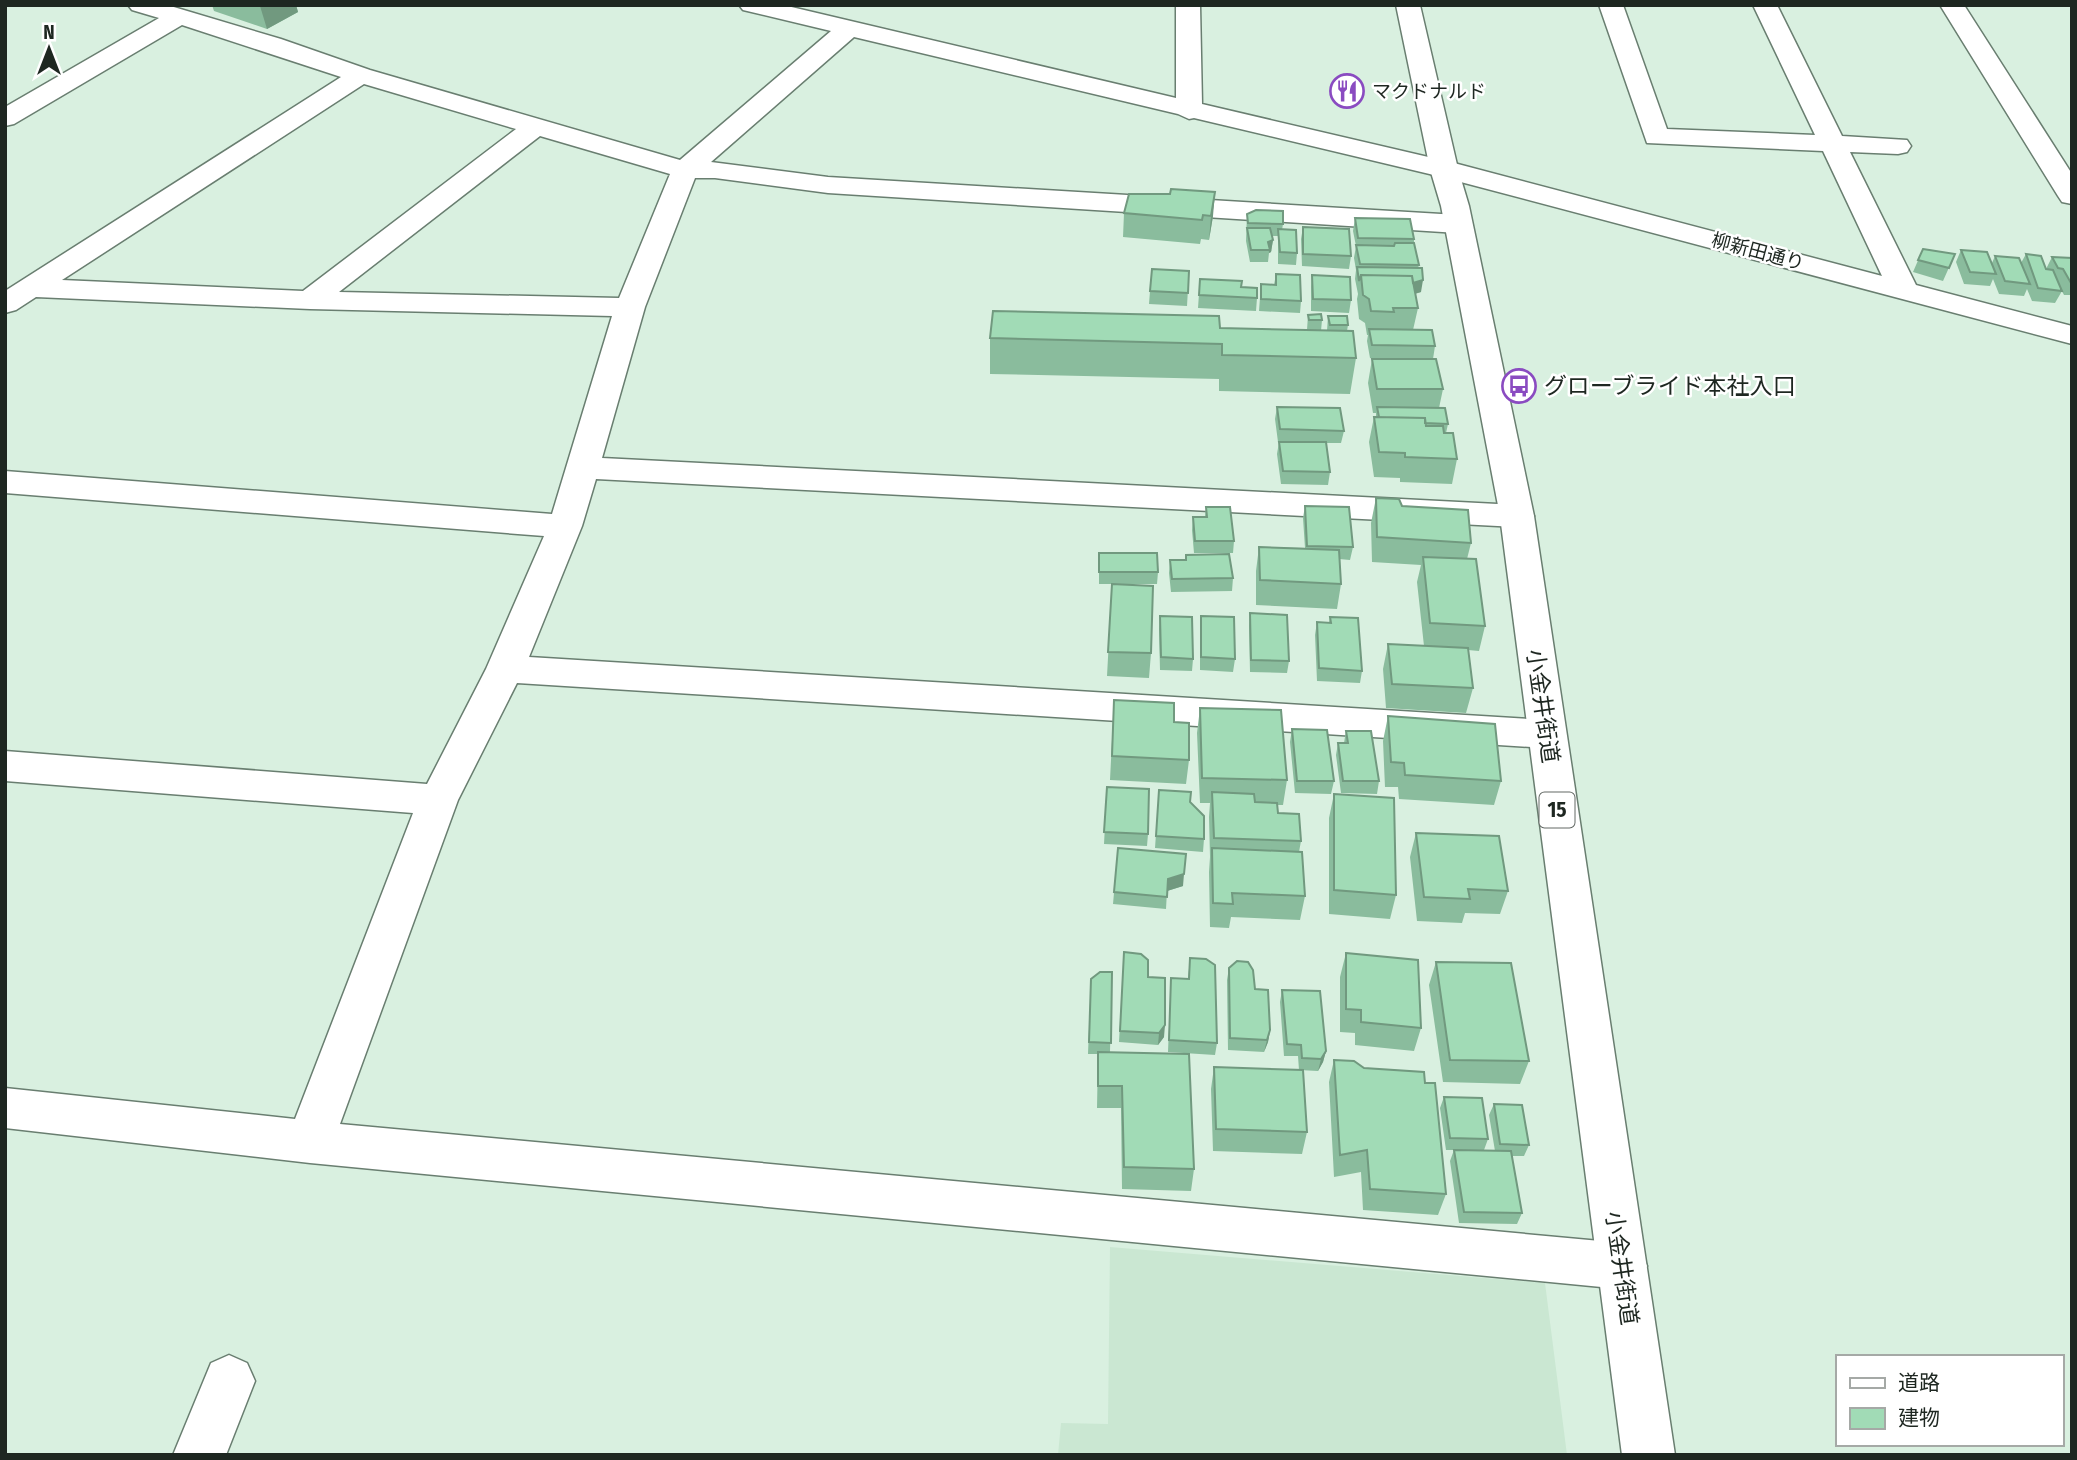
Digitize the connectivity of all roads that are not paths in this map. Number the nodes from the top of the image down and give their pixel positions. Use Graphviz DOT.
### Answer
graph roads {
  1 [pos="140,5"];
  2 [pos="751,5"];
  3 [pos="1188,5"];
  4 [pos="1408,5"];
  5 [pos="1611,5"];
  6 [pos="1765,5"];
  7 [pos="1952,5"];
  8 [pos="179,17"];
  9 [pos="850,29"];
  10 [pos="361,75"];
  11 [pos="1189,111"];
  12 [pos="6,117"];
  13 [pos="536,126"];
  14 [pos="1832,143"];
  15 [pos="1898,146"];
  16 [pos="1444,169"];
  17 [pos="685,170"];
  18 [pos="2072,196"];
  19 [pos="1458,224"];
  20 [pos="31,288"];
  21 [pos="1903,289"];
  22 [pos="310,300"];
  23 [pos="5,304"];
  24 [pos="630,307"];
  25 [pos="2072,335"];
  26 [pos="583,468"];
  27 [pos="5,482"];
  28 [pos="1517,516"];
  29 [pos="565,526"];
  30 [pos="505,670"];
  31 [pos="1546,734"];
  32 [pos="5,766"];
  33 [pos="438,800"];
  34 [pos="5,1108"];
  35 [pos="310,1142"];
  36 [pos="1622,1266"];
  37 [pos="229,1381"];
  38 [pos="199,1455"];
  39 [pos="1649,1455"];
  1 -- 8 [label="street"];
  2 -- 9 [label="street, 柳新田通り"];
  3 -- 11 [label="street"];
  4 -- 16 [label="street, 小金井街道 / 15"];
  5 -- 14 [label="street"];
  6 -- 14 [label="street"];
  7 -- 18 [label="street"];
  8 -- 10 [label="street"];
  8 -- 12 [label="street"];
  9 -- 11 [label="street, 柳新田通り"];
  9 -- 17 [label="street"];
  10 -- 13 [label="street"];
  10 -- 20 [label="street"];
  11 -- 16 [label="street, 柳新田通り"];
  13 -- 17 [label="street"];
  13 -- 22 [label="street"];
  14 -- 15 [label="street"];
  14 -- 21 [label="street"];
  16 -- 19 [label="street, 小金井街道 / 15"];
  16 -- 21 [label="street, 柳新田通り"];
  17 -- 19 [label="street"];
  17 -- 24 [label="street"];
  19 -- 28 [label="street, 小金井街道 / 15"];
  20 -- 22 [label="street"];
  20 -- 23 [label="street"];
  21 -- 25 [label="street, 柳新田通り"];
  22 -- 24 [label="street"];
  24 -- 26 [label="street"];
  26 -- 28 [label="street"];
  26 -- 29 [label="street"];
  27 -- 29 [label="street"];
  28 -- 31 [label="street, 小金井街道 / 15"];
  29 -- 30 [label="street"];
  30 -- 31 [label="street"];
  30 -- 33 [label="street"];
  31 -- 36 [label="street, 小金井街道 / 15"];
  32 -- 33 [label="street"];
  33 -- 35 [label="street"];
  34 -- 35 [label="street"];
  35 -- 36 [label="street"];
  36 -- 39 [label="street, 小金井街道 / 15"];
  37 -- 38 [label="street"];
}
